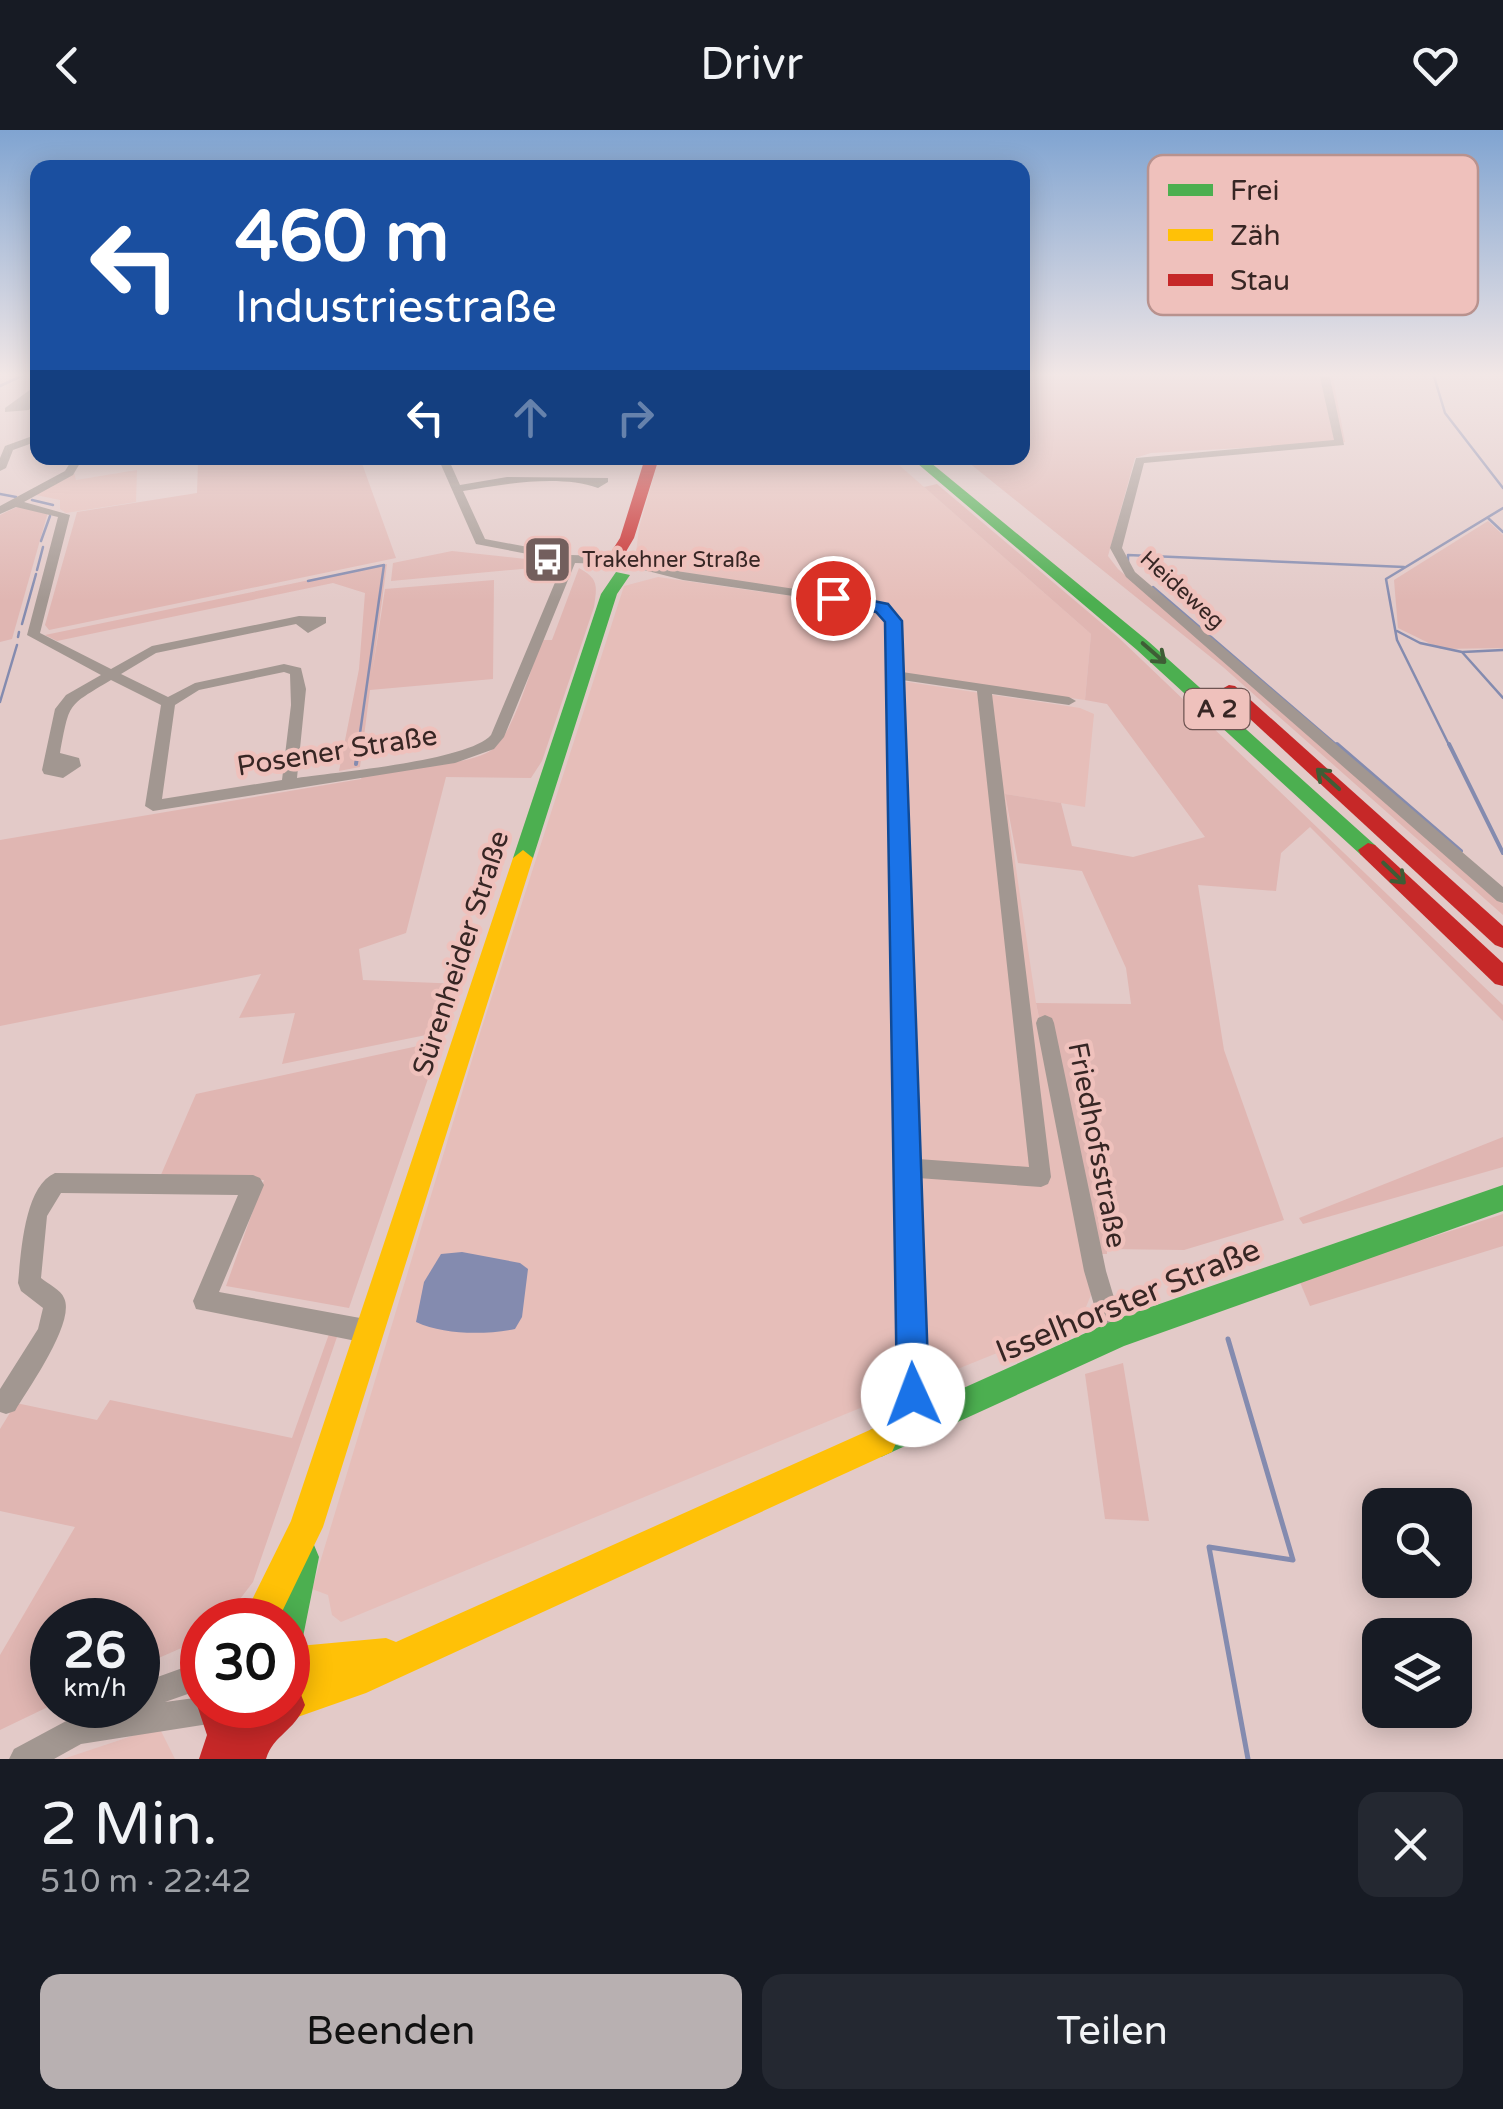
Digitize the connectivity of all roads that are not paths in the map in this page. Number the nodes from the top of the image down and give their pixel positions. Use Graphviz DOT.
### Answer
graph roads {
  1 [pos="1269,449"];
  2 [pos="74,465"];
  3 [pos="446,465"];
  4 [pos="650,465"];
  5 [pos="925,465"];
  6 [pos="951,465"];
  7 [pos="586,479"];
  8 [pos="456,489"];
  9 [pos="15,503"];
  10 [pos="0,512"];
  11 [pos="572,559"];
  12 [pos="619,566"];
  13 [pos="299,620"];
  14 [pos="111,675"];
  15 [pos="896,675"];
  16 [pos="984,688"];
  17 [pos="1069,701"];
  18 [pos="168,704"];
  19 [pos="53,757"];
  20 [pos="289,782"];
  21 [pos="1503,898"];
  22 [pos="1503,940"];
  23 [pos="1503,977"];
  24 [pos="1045,1023"];
  25 [pos="906,1168"];
  26 [pos="1503,1198"];
  27 [pos="371,1332"];
  28 [pos="1119,1333"];
  29 [pos="6,1402"];
  30 [pos="924,1421"];
  31 [pos="306,1528"];
  32 [pos="271,1598"];
  33 [pos="294,1598"];
  34 [pos="310,1653"];
  35 [pos="400,1654"];
  36 [pos="310,1696"];
  37 [pos="180,1719"];
  38 [pos="85,1728"];
  39 [pos="219,1728"];
  40 [pos="231,1728"];
  41 [pos="264,1728"];
  42 [pos="81,1730"];
  43 [pos="256,1733"];
  44 [pos="24,1759"];
  45 [pos="218,1759"];
  46 [pos="247,1759"];
  1 -- 21 [label="street, Heideweg"];
  2 -- 9 [label="street"];
  3 -- 8 [label="street"];
  4 -- 12 [label="main road, Sürenheider Straße"];
  5 -- 23 [label="main road, A 2, one-way"];
  22 -- 6 [label="main road, A 2, one-way"];
  7 -- 8 [label="street"];
  8 -- 11 [label="street"];
  9 -- 10 [label="street"];
  9 -- 14 [label="street"];
  11 -- 12 [label="street"];
  11 -- 20 [label="street, Posener Straße"];
  12 -- 15 [label="street"];
  12 -- 27 [label="main road, Sürenheider Straße"];
  13 -- 14 [label="street"];
  14 -- 18 [label="street"];
  14 -- 19 [label="street"];
  15 -- 16 [label="street"];
  15 -- 25 [label="street"];
  16 -- 17 [label="street"];
  16 -- 25 [label="street"];
  18 -- 20 [label="street, Posener Straße"];
  18 -- 20 [label="street"];
  24 -- 28 [label="street, Friedhofsstraße"];
  25 -- 30 [label="street"];
  26 -- 28 [label="main road, Isselhorster Straße"];
  27 -- 29 [label="street"];
  27 -- 31 [label="main road, Sürenheider Straße"];
  28 -- 30 [label="main road, Isselhorster Straße"];
  30 -- 35 [label="main road, Isselhorster Straße"];
  31 -- 32 [label="main road, Sürenheider Straße"];
  31 -- 33 [label="main road, Sürenheider Straße"];
  34 -- 35 [label="main road, Isselhorster Straße"];
  35 -- 36 [label="main road, Isselhorster Straße"];
  37 -- 42 [label="street"];
  38 -- 42 [label="street"];
  39 -- 45 [label="main road"];
  40 -- 43 [label="main road"];
  41 -- 43 [label="main road"];
  42 -- 44 [label="street"];
  43 -- 46 [label="main road"];
}
